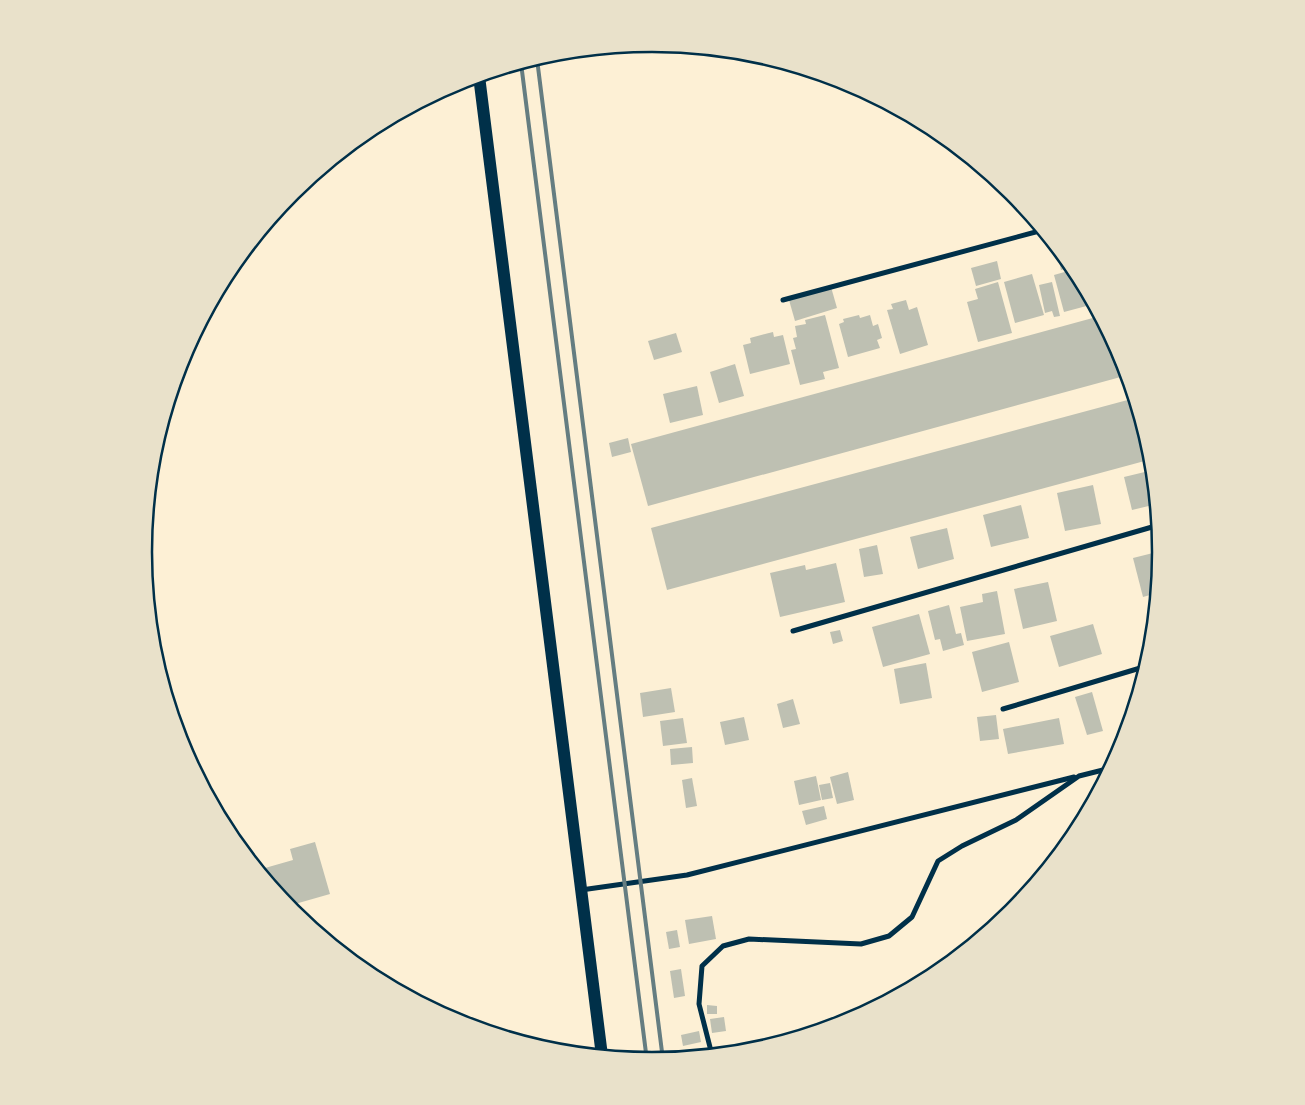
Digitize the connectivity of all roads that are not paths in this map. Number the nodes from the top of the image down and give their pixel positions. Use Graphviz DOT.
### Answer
graph roads {
  1 [pos="480,84"];
  2 [pos="1036,232"];
  3 [pos="783,300"];
  4 [pos="1151,527"];
  5 [pos="794,631"];
  6 [pos="1138,669"];
  7 [pos="1003,709"];
  8 [pos="1103,770"];
  9 [pos="1079,776"];
  10 [pos="582,890"];
  11 [pos="601,1049"];
  12 [pos="710,1049"];
  1 -- 10 [label="main road"];
  2 -- 3 [label="street"];
  4 -- 5 [label="street"];
  6 -- 7 [label="street"];
  8 -- 9 [label="street"];
  9 -- 10 [label="street"];
  9 -- 12 [label="street"];
  10 -- 11 [label="main road"];
}
